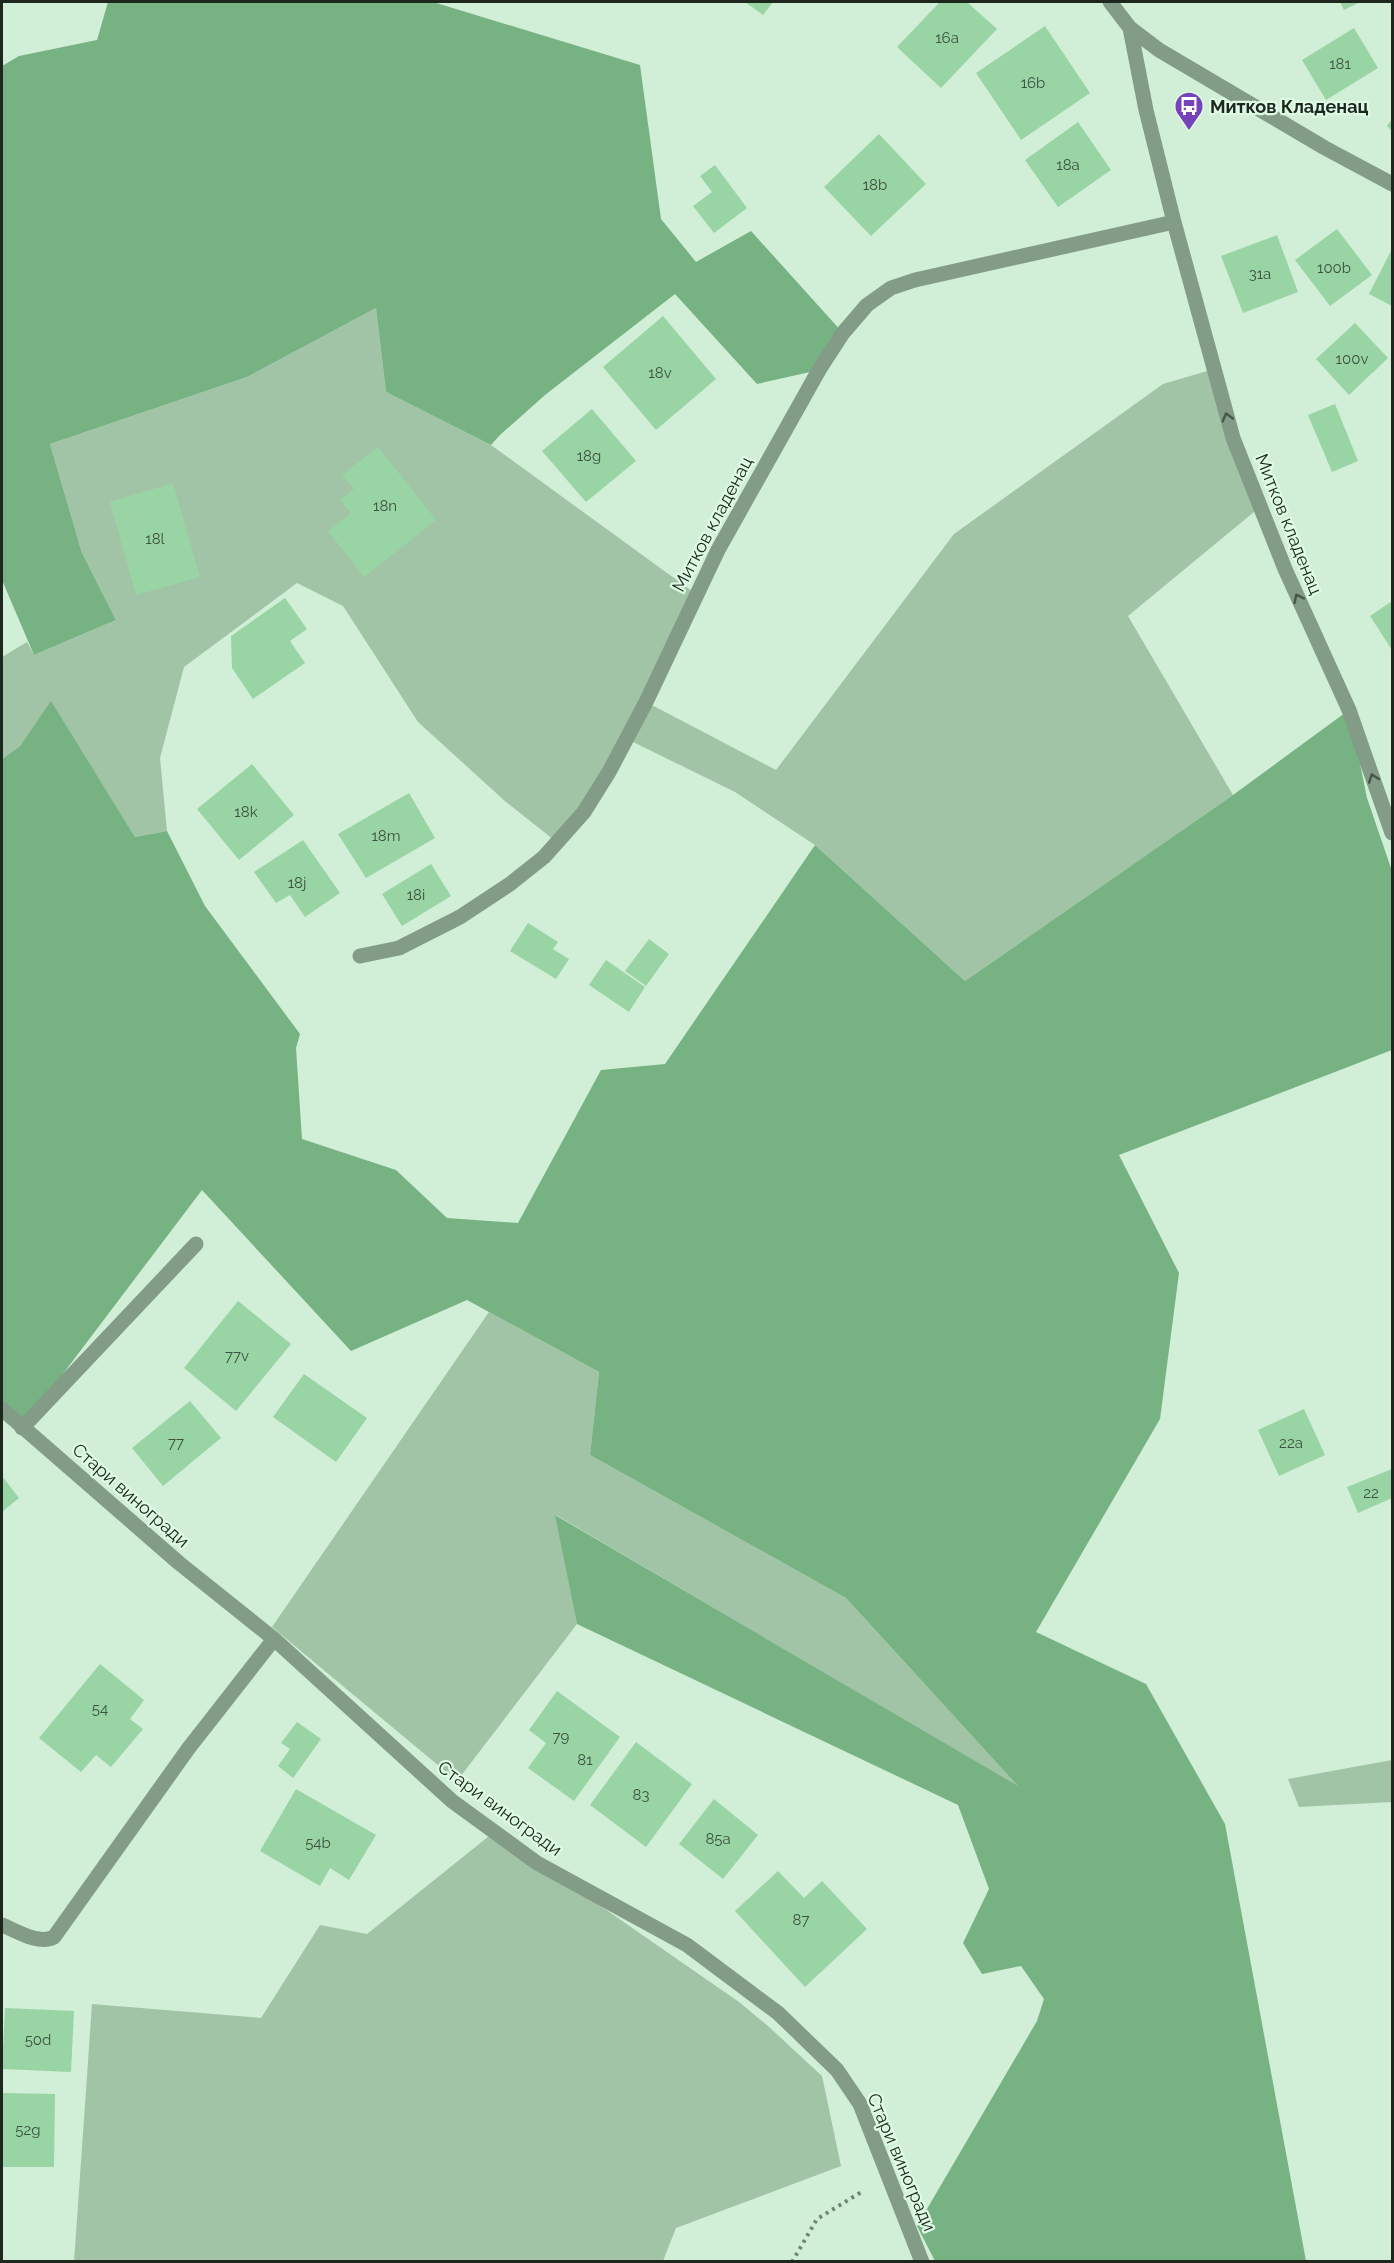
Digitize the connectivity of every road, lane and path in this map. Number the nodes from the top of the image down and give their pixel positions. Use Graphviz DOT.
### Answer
graph roads {
  1 [pos="1110,2"];
  2 [pos="1130,28"];
  3 [pos="1392,184"];
  4 [pos="1174,222"];
  5 [pos="1392,833"];
  6 [pos="360,956"];
  7 [pos="196,1244"];
  8 [pos="2,1409"];
  9 [pos="22,1428"];
  10 [pos="274,1639"];
  11 [pos="2,1925"];
  12 [pos="887,2176"];
  13 [pos="792,2262"];
  14 [pos="922,2262"];
  1 -- 2 [label="street, Митков кладенац"];
  2 -- 3 [label="street"];
  2 -- 4 [label="street, Митков кладенац"];
  5 -- 4 [label="street, Митков кладенац, one-way"];
  4 -- 6 [label="street, Митков кладенац"];
  7 -- 9 [label="street"];
  8 -- 9 [label="street, Стари виногради"];
  9 -- 10 [label="street, Стари виногради"];
  10 -- 11 [label="street"];
  10 -- 12 [label="street, Стари виногради"];
  12 -- 13 [label="path"];
  12 -- 14 [label="street, Стари виногради"];
}
